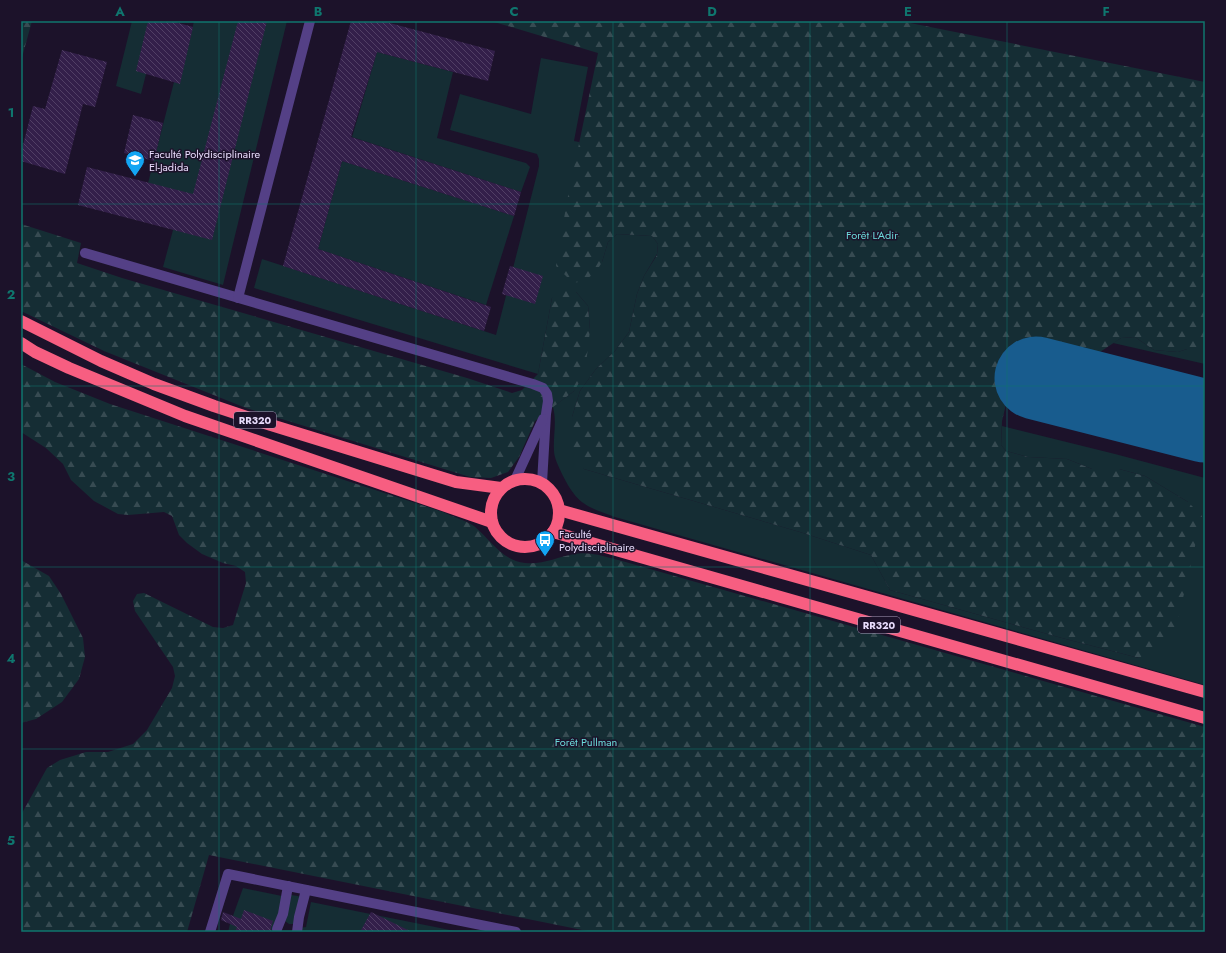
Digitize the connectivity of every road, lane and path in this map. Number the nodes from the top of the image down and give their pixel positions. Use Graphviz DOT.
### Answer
graph roads {
  1 [pos="310,21"];
  2 [pos="85,253"];
  3 [pos="238,298"];
  4 [pos="21,321"];
  5 [pos="21,343"];
  6 [pos="546,414"];
  7 [pos="515,480"];
  8 [pos="542,483"];
  9 [pos="501,488"];
  10 [pos="559,510"];
  11 [pos="492,522"];
  12 [pos="553,532"];
  13 [pos="1205,692"];
  14 [pos="1205,718"];
  15 [pos="288,886"];
  16 [pos="306,890"];
  17 [pos="298,929"];
  18 [pos="210,932"];
  19 [pos="516,932"];
  1 -- 3 [label="street"];
  2 -- 3 [label="street"];
  3 -- 6 [label="street"];
  4 -- 9 [label="highway, RR320"];
  5 -- 11 [label="highway, RR320"];
  6 -- 7 [label="street"];
  6 -- 8 [label="street"];
  7 -- 8 [label="highway"];
  7 -- 9 [label="highway"];
  8 -- 10 [label="highway"];
  9 -- 11 [label="highway"];
  10 -- 12 [label="highway"];
  10 -- 13 [label="highway, RR320"];
  11 -- 12 [label="highway"];
  12 -- 14 [label="highway, RR320"];
  15 -- 16 [label="street"];
  15 -- 17 [label="street"];
  15 -- 18 [label="street"];
  16 -- 17 [label="street"];
  16 -- 19 [label="street"];
}
